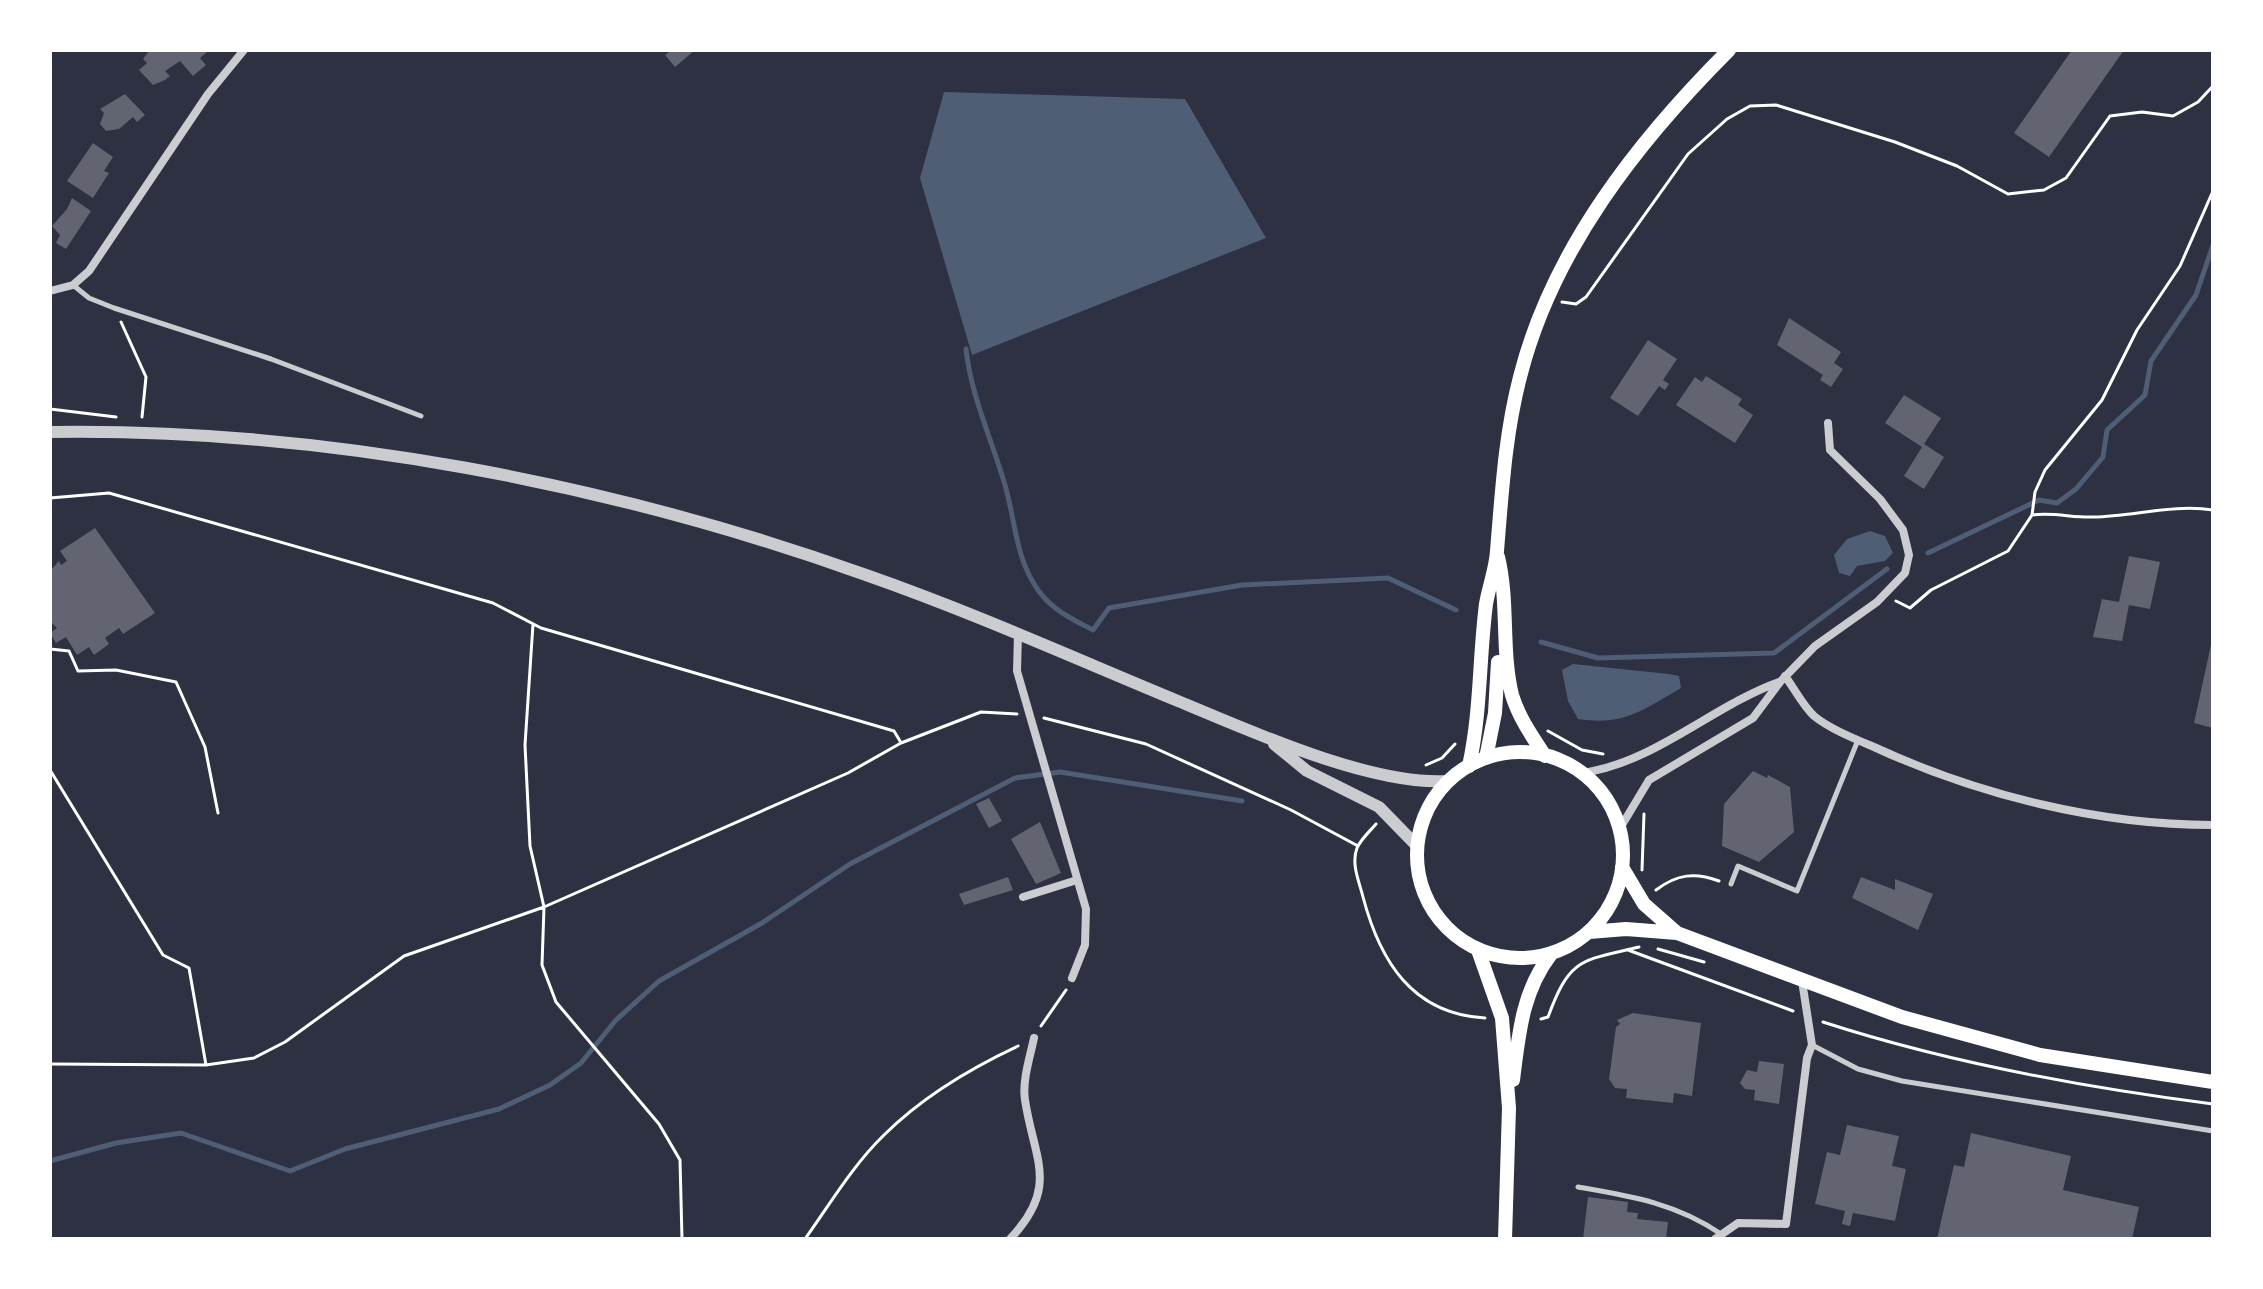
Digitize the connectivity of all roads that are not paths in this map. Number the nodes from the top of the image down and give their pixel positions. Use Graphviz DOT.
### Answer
graph roads {
  1 [pos="244,50"];
  2 [pos="1729,50"];
  3 [pos="73,285"];
  4 [pos="50,291"];
  5 [pos="421,416"];
  6 [pos="1828,423"];
  7 [pos="50,432"];
  8 [pos="1497,553"];
  9 [pos="1490,583"];
  10 [pos="1018,634"];
  11 [pos="1782,679"];
  12 [pos="1269,739"];
  13 [pos="1858,740"];
  14 [pos="1545,756"];
  15 [pos="1486,758"];
  16 [pos="1469,766"];
  17 [pos="1581,773"];
  18 [pos="1448,781"];
  19 [pos="2213,825"];
  20 [pos="1619,830"];
  21 [pos="1417,846"];
  22 [pos="1622,867"];
  23 [pos="1077,880"];
  24 [pos="1731,884"];
  25 [pos="1023,897"];
  26 [pos="1589,932"];
  27 [pos="1677,933"];
  28 [pos="1478,950"];
  29 [pos="1551,954"];
  30 [pos="1072,978"];
  31 [pos="1802,981"];
  32 [pos="1034,1038"];
  33 [pos="1812,1045"];
  34 [pos="2213,1082"];
  35 [pos="1509,1108"];
  36 [pos="2213,1131"];
  37 [pos="1578,1187"];
  38 [pos="1718,1236"];
  39 [pos="1010,1239"];
  40 [pos="1505,1239"];
  1 -- 3 [label="street"];
  2 -- 8 [label="main road"];
  3 -- 4 [label="street"];
  3 -- 5 [label="lane"];
  6 -- 11 [label="street"];
  7 -- 10 [label="street"];
  8 -- 9 [label="main road"];
  8 -- 14 [label="main road"];
  9 -- 15 [label="main road"];
  9 -- 16 [label="main road"];
  10 -- 12 [label="street"];
  10 -- 23 [label="street"];
  11 -- 13 [label="street"];
  11 -- 17 [label="street"];
  11 -- 20 [label="street"];
  12 -- 18 [label="street"];
  12 -- 21 [label="street"];
  13 -- 19 [label="street"];
  13 -- 24 [label="lane"];
  14 -- 15 [label="main road"];
  14 -- 17 [label="main road"];
  15 -- 16 [label="main road"];
  16 -- 18 [label="main road"];
  17 -- 20 [label="main road"];
  18 -- 21 [label="main road"];
  20 -- 22 [label="main road"];
  21 -- 28 [label="main road"];
  22 -- 26 [label="main road"];
  22 -- 27 [label="main road"];
  23 -- 25 [label="street"];
  23 -- 30 [label="street"];
  26 -- 27 [label="main road"];
  26 -- 29 [label="main road"];
  27 -- 31 [label="main road"];
  28 -- 29 [label="main road"];
  28 -- 35 [label="main road"];
  29 -- 35 [label="main road"];
  31 -- 33 [label="street"];
  31 -- 34 [label="main road"];
  32 -- 39 [label="street"];
  33 -- 36 [label="lane"];
  33 -- 38 [label="street"];
  35 -- 40 [label="main road"];
  37 -- 38 [label="lane"];
}
